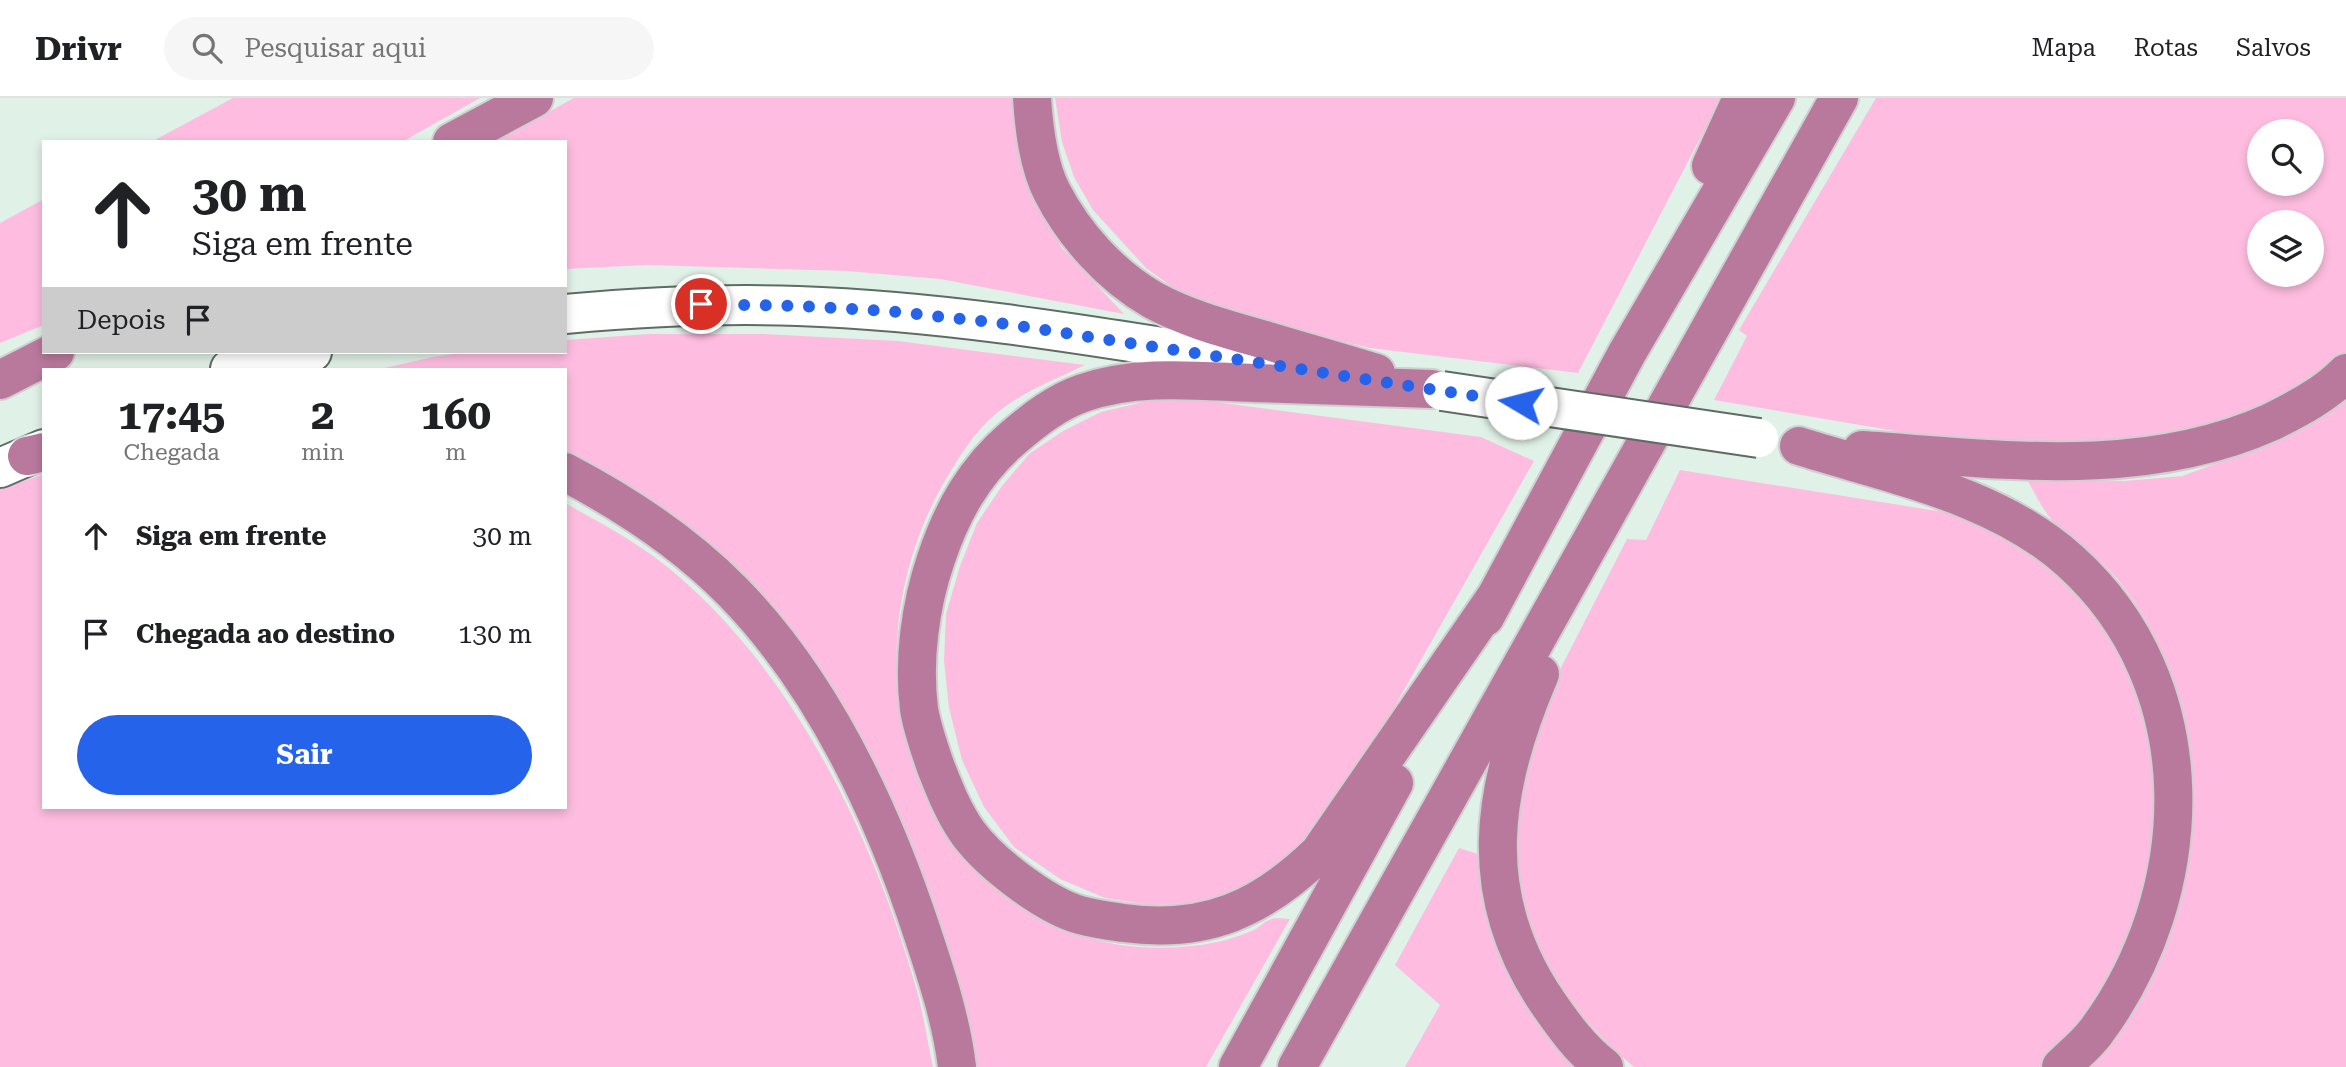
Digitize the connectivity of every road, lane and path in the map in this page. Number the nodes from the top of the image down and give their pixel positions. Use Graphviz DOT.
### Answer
graph roads {
  1 [pos="534,98"];
  2 [pos="1032,98"];
  3 [pos="1742,98"];
  4 [pos="1776,98"];
  5 [pos="1839,98"];
  6 [pos="1853,98"];
  7 [pos="457,140"];
  8 [pos="567,314"];
  9 [pos="1627,353"];
  10 [pos="51,354"];
  11 [pos="302,354"];
  12 [pos="1688,365"];
  13 [pos="233,368"];
  14 [pos="2346,373"];
  15 [pos="0,380"];
  16 [pos="1437,390"];
  17 [pos="1799,446"];
  18 [pos="567,473"];
  19 [pos="1615,499"];
  20 [pos="1497,595"];
  21 [pos="957,1067"];
  22 [pos="1238,1067"];
  23 [pos="1297,1067"];
  24 [pos="1604,1067"];
  25 [pos="2061,1067"];
  1 -- 7 [label="highway"];
  2 -- 16 [label="highway"];
  3 -- 9 [label="highway"];
  4 -- 9 [label="highway"];
  5 -- 12 [label="highway"];
  6 -- 12 [label="highway"];
  8 -- 16 [label="main road"];
  9 -- 20 [label="highway"];
  10 -- 15 [label="highway"];
  11 -- 13 [label="main road"];
  12 -- 19 [label="highway"];
  14 -- 17 [label="highway"];
  16 -- 17 [label="main road, bridge"];
  16 -- 20 [label="highway"];
  17 -- 25 [label="highway"];
  18 -- 21 [label="highway"];
  19 -- 23 [label="highway"];
  19 -- 24 [label="highway"];
  20 -- 22 [label="highway"];
}
